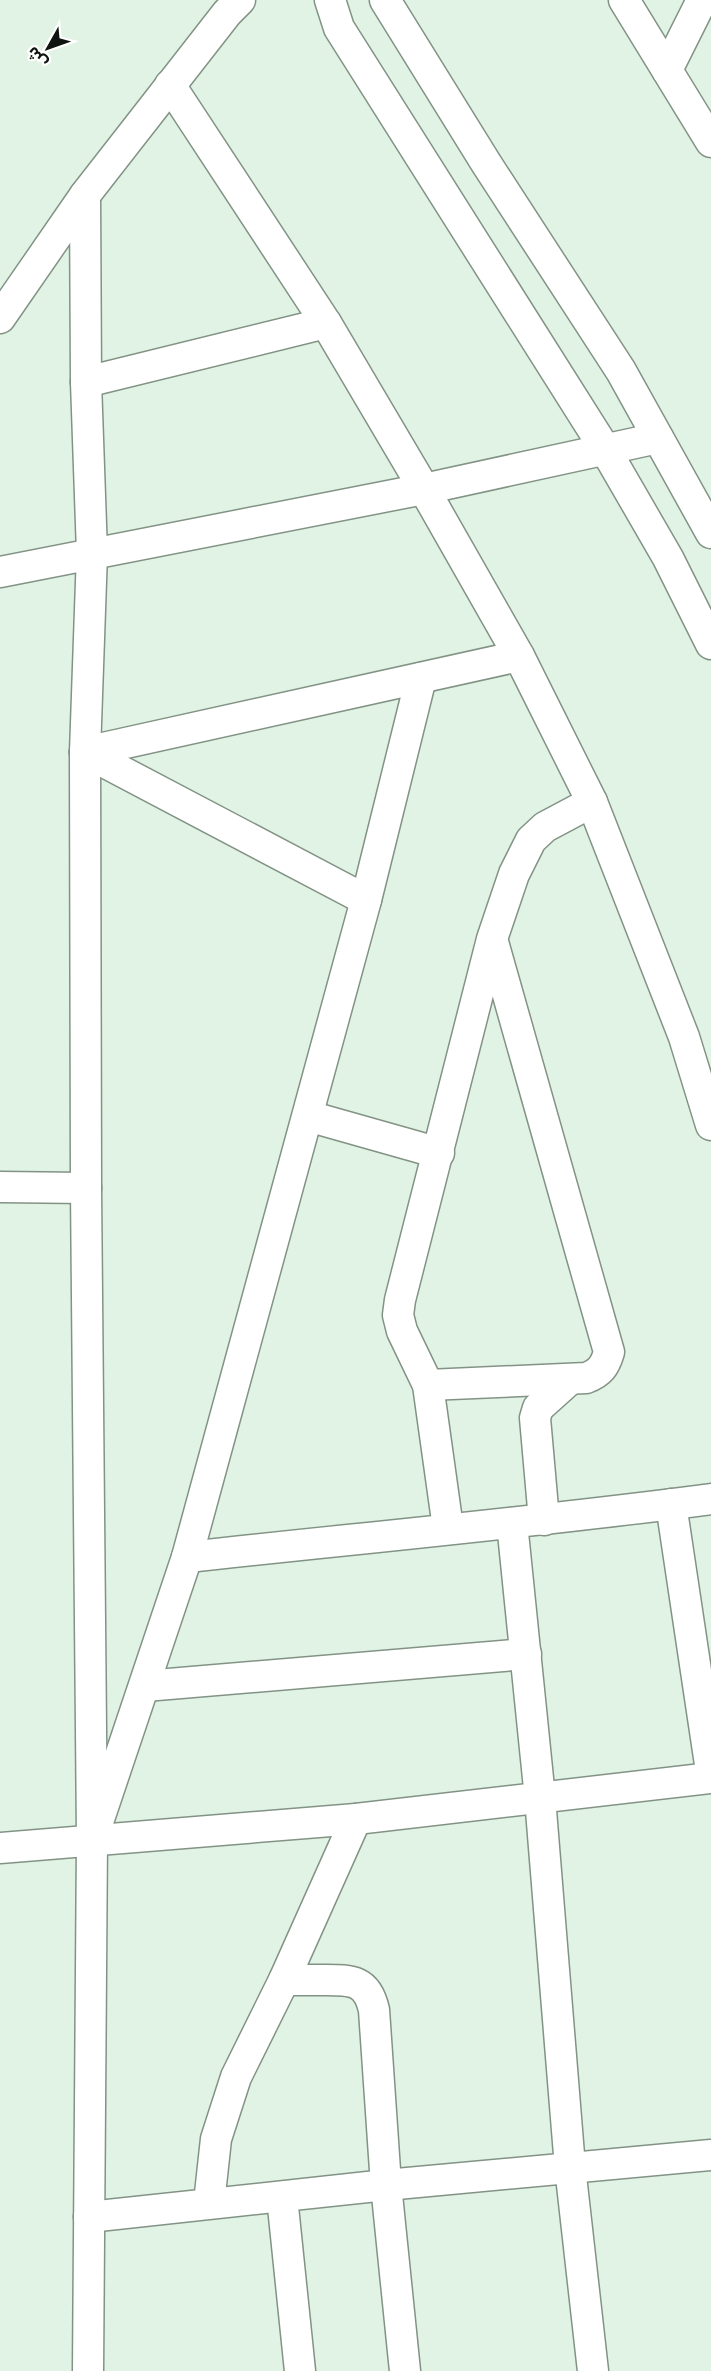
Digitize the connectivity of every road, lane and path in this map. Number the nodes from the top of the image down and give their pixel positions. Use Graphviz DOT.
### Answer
graph roads {
  1 [pos="240,0"];
  2 [pos="330,0"];
  3 [pos="385,0"];
  4 [pos="624,0"];
  5 [pos="703,0"];
  6 [pos="711,9"];
  7 [pos="667,70"];
  8 [pos="170,85"];
  9 [pos="711,142"];
  10 [pos="85,195"];
  11 [pos="0,318"];
  12 [pos="326,323"];
  13 [pos="86,382"];
  14 [pos="658,438"];
  15 [pos="605,449"];
  16 [pos="424,489"];
  17 [pos="711,533"];
  18 [pos="92,554"];
  19 [pos="0,572"];
  20 [pos="711,644"];
  21 [pos="519,656"];
  22 [pos="421,678"];
  23 [pos="85,752"];
  24 [pos="592,802"];
  25 [pos="366,900"];
  26 [pos="492,939"];
  27 [pos="308,1116"];
  28 [pos="711,1125"];
  29 [pos="439,1153"];
  30 [pos="0,1187"];
  31 [pos="86,1188"];
  32 [pos="568,1381"];
  33 [pos="428,1385"];
  34 [pos="711,1499"];
  35 [pos="671,1504"];
  36 [pos="544,1520"];
  37 [pos="512,1523"];
  38 [pos="448,1528"];
  39 [pos="187,1557"];
  40 [pos="526,1654"];
  41 [pos="145,1686"];
  42 [pos="711,1771"];
  43 [pos="711,1778"];
  44 [pos="540,1798"];
  45 [pos="356,1819"];
  46 [pos="92,1838"];
  47 [pos="0,1848"];
  48 [pos="284,1980"];
  49 [pos="711,2155"];
  50 [pos="570,2167"];
  51 [pos="386,2185"];
  52 [pos="282,2197"];
  53 [pos="209,2203"];
  54 [pos="89,2217"];
  55 [pos="88,2371"];
  56 [pos="300,2371"];
  57 [pos="405,2371"];
  58 [pos="593,2371"];
  1 -- 8 [label="street"];
  2 -- 15 [label="street"];
  3 -- 14 [label="street"];
  4 -- 7 [label="street"];
  5 -- 6 [label="street"];
  5 -- 7 [label="street"];
  7 -- 9 [label="street"];
  8 -- 10 [label="street"];
  8 -- 12 [label="street"];
  10 -- 11 [label="street"];
  10 -- 13 [label="street"];
  12 -- 13 [label="street"];
  12 -- 16 [label="street"];
  13 -- 18 [label="street"];
  14 -- 15 [label="street"];
  14 -- 17 [label="street"];
  15 -- 16 [label="street"];
  15 -- 20 [label="street"];
  16 -- 18 [label="street"];
  16 -- 21 [label="street"];
  18 -- 19 [label="street"];
  18 -- 23 [label="street"];
  21 -- 22 [label="street"];
  21 -- 24 [label="street"];
  22 -- 23 [label="street"];
  22 -- 25 [label="street"];
  23 -- 25 [label="street"];
  23 -- 31 [label="street"];
  24 -- 26 [label="street"];
  24 -- 28 [label="street"];
  25 -- 27 [label="street"];
  26 -- 29 [label="street"];
  26 -- 32 [label="street"];
  27 -- 29 [label="street"];
  27 -- 39 [label="street"];
  29 -- 33 [label="street"];
  30 -- 31 [label="street"];
  31 -- 46 [label="street"];
  32 -- 33 [label="street"];
  32 -- 36 [label="street"];
  33 -- 38 [label="street"];
  34 -- 35 [label="street"];
  35 -- 36 [label="street"];
  35 -- 42 [label="street"];
  36 -- 37 [label="street"];
  37 -- 38 [label="street"];
  37 -- 40 [label="street"];
  38 -- 39 [label="street"];
  39 -- 41 [label="street"];
  40 -- 41 [label="street"];
  40 -- 44 [label="street"];
  41 -- 46 [label="street"];
  43 -- 44 [label="street"];
  44 -- 45 [label="street"];
  44 -- 50 [label="street"];
  45 -- 46 [label="street"];
  45 -- 48 [label="street"];
  46 -- 47 [label="street"];
  46 -- 54 [label="street"];
  48 -- 51 [label="street"];
  48 -- 53 [label="street"];
  49 -- 50 [label="street"];
  50 -- 51 [label="street"];
  50 -- 58 [label="street"];
  51 -- 52 [label="street"];
  51 -- 57 [label="street"];
  52 -- 53 [label="street"];
  52 -- 56 [label="street"];
  53 -- 54 [label="street"];
  54 -- 55 [label="street"];
}
